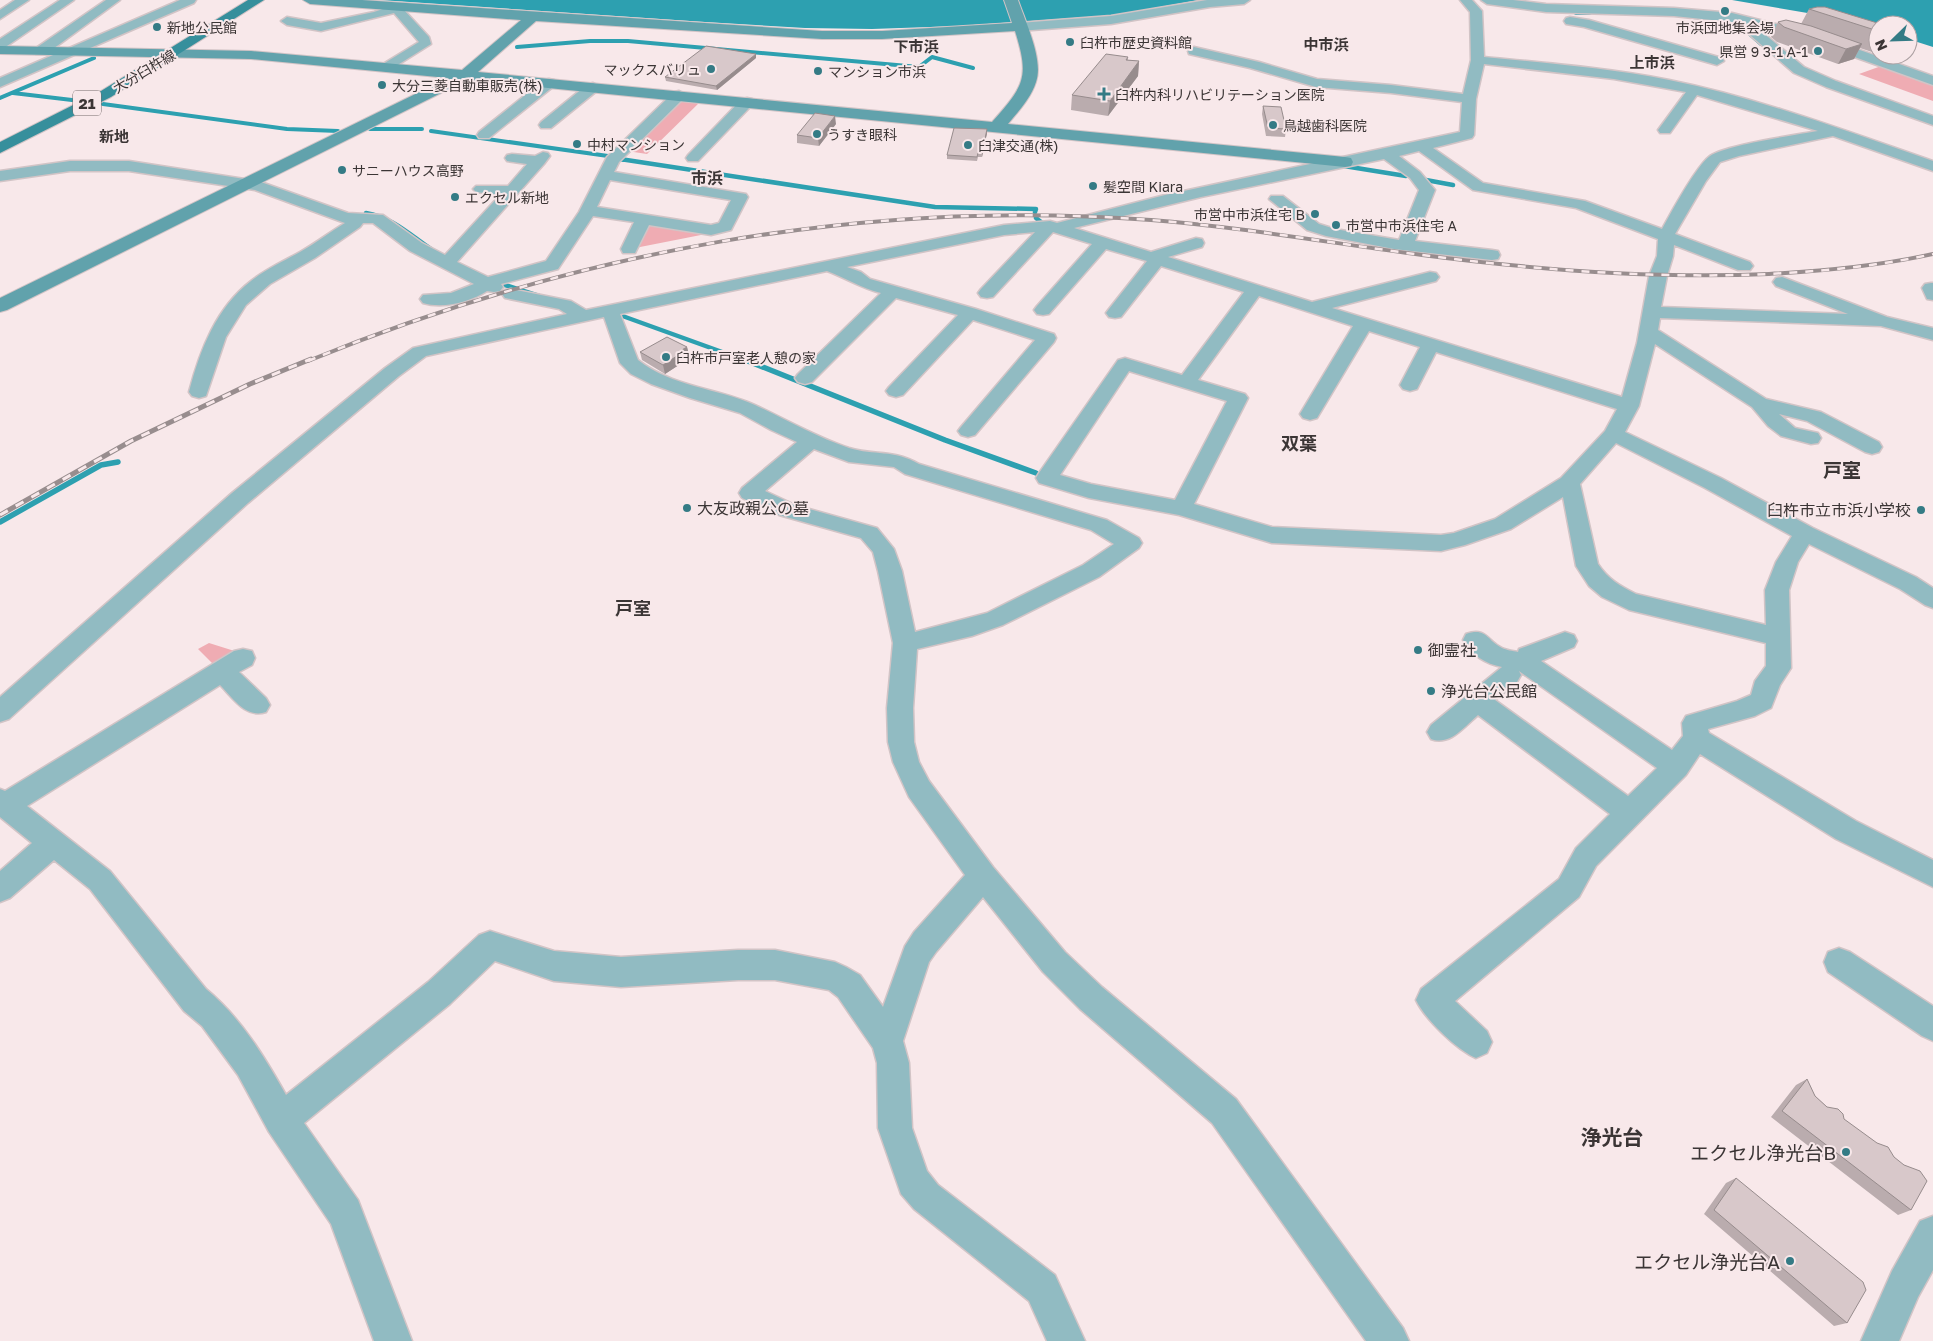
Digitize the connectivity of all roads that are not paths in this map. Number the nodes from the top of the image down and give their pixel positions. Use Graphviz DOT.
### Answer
graph roads {
  1 [pos="23,0"];
  2 [pos="68,0"];
  3 [pos="114,0"];
  4 [pos="160,0"];
  5 [pos="190,0"];
  6 [pos="257,0"];
  7 [pos="310,0"];
  8 [pos="1011,0"];
  9 [pos="1244,0"];
  10 [pos="1466,0"];
  11 [pos="1487,0"];
  12 [pos="399,8"];
  13 [pos="1476,11"];
  14 [pos="0,15"];
  15 [pos="1568,15"];
  16 [pos="533,18"];
  17 [pos="146,20"];
  18 [pos="286,21"];
  19 [pos="1746,21"];
  20 [pos="1019,25"];
  21 [pos="0,45"];
  22 [pos="0,50"];
  23 [pos="41,51"];
  24 [pos="72,52"];
  25 [pos="1194,52"];
  26 [pos="172,54"];
  27 [pos="1478,60"];
  28 [pos="1717,61"];
  29 [pos="0,66"];
  30 [pos="39,67"];
  31 [pos="388,67"];
  32 [pos="467,74"];
  33 [pos="1933,81"];
  34 [pos="549,82"];
  35 [pos="0,83"];
  36 [pos="593,87"];
  37 [pos="1694,90"];
  38 [pos="679,95"];
  39 [pos="1469,100"];
  40 [pos="747,102"];
  41 [pos="1932,120"];
  42 [pos="546,124"];
  43 [pos="997,127"];
  44 [pos="1665,130"];
  45 [pos="1833,132"];
  46 [pos="484,135"];
  47 [pos="1422,147"];
  48 [pos="0,148"];
  49 [pos="1387,154"];
  50 [pos="512,158"];
  51 [pos="693,158"];
  52 [pos="1345,162"];
  53 [pos="1933,166"];
  54 [pos="605,175"];
  55 [pos="0,176"];
  56 [pos="247,183"];
  57 [pos="481,189"];
  58 [pos="513,191"];
  59 [pos="1277,199"];
  60 [pos="588,210"];
  61 [pos="357,219"];
  62 [pos="644,219"];
  63 [pos="1054,227"];
  64 [pos="1666,236"];
  65 [pos="1103,242"];
  66 [pos="1196,243"];
  67 [pos="1405,245"];
  68 [pos="629,249"];
  69 [pos="1492,255"];
  70 [pos="1155,258"];
  71 [pos="450,260"];
  72 [pos="829,266"];
  73 [pos="1744,266"];
  74 [pos="1430,277"];
  75 [pos="1782,282"];
  76 [pos="490,285"];
  77 [pos="1933,288"];
  78 [pos="1255,290"];
  79 [pos="893,291"];
  80 [pos="987,293"];
  81 [pos="511,294"];
  82 [pos="1933,296"];
  83 [pos="430,299"];
  84 [pos="0,306"];
  85 [pos="1313,307"];
  86 [pos="610,310"];
  87 [pos="1044,310"];
  88 [pos="1115,312"];
  89 [pos="1651,312"];
  90 [pos="970,313"];
  91 [pos="583,316"];
  92 [pos="1880,321"];
  93 [pos="1364,323"];
  94 [pos="1648,331"];
  95 [pos="1933,334"];
  96 [pos="1431,344"];
  97 [pos="805,378"];
  98 [pos="1186,382"];
  99 [pos="1410,385"];
  100 [pos="896,390"];
  101 [pos="199,392"];
  102 [pos="1759,403"];
  103 [pos="1629,406"];
  104 [pos="1310,414"];
  105 [pos="968,431"];
  106 [pos="1612,434"];
  107 [pos="1811,438"];
  108 [pos="812,441"];
  109 [pos="1872,447"];
  110 [pos="1569,483"];
  111 [pos="1181,508"];
  112 [pos="1805,533"];
  113 [pos="1933,598"];
  114 [pos="1778,637"];
  115 [pos="1475,640"];
  116 [pos="1565,641"];
  117 [pos="905,643"];
  118 [pos="1517,669"];
  119 [pos="1477,701"];
  120 [pos="257,705"];
  121 [pos="0,712"];
  122 [pos="1440,732"];
  123 [pos="1696,738"];
  124 [pos="1676,767"];
  125 [pos="2,803"];
  126 [pos="1630,813"];
  127 [pos="53,843"];
  128 [pos="1933,874"];
  129 [pos="983,876"];
  130 [pos="0,890"];
  131 [pos="1839,962"];
  132 [pos="1933,1025"];
  133 [pos="887,1042"];
  134 [pos="1476,1042"];
  135 [pos="281,1120"];
  136 [pos="1933,1234"];
  137 [pos="393,1341"];
  138 [pos="1066,1341"];
  139 [pos="1390,1341"];
  140 [pos="1880,1341"];
  1 -- 14 [label="street"];
  2 -- 21 [label="street"];
  3 -- 23 [label="street"];
  4 -- 17 [label="street"];
  5 -- 17 [label="street"];
  6 -- 26 [label="main road, 大分臼杵線 / 21"];
  7 -- 12 [label="street"];
  8 -- 20 [label="street"];
  9 -- 20 [label="street"];
  10 -- 13 [label="street"];
  11 -- 15 [label="street"];
  12 -- 16 [label="street"];
  12 -- 18 [label="street"];
  12 -- 31 [label="street"];
  13 -- 15 [label="street"];
  13 -- 27 [label="street"];
  15 -- 19 [label="street"];
  15 -- 28 [label="street"];
  16 -- 20 [label="street"];
  16 -- 32 [label="street"];
  17 -- 24 [label="street"];
  19 -- 33 [label="street"];
  19 -- 41 [label="street"];
  20 -- 43 [label="street"];
  22 -- 23 [label="street"];
  23 -- 24 [label="street"];
  24 -- 26 [label="street"];
  24 -- 30 [label="street"];
  25 -- 39 [label="street"];
  26 -- 31 [label="street"];
  26 -- 48 [label="main road, 大分臼杵線 / 21"];
  27 -- 37 [label="street"];
  27 -- 39 [label="street"];
  29 -- 30 [label="street"];
  30 -- 35 [label="street"];
  31 -- 32 [label="street"];
  32 -- 34 [label="street"];
  32 -- 56 [label="street"];
  34 -- 36 [label="street"];
  34 -- 46 [label="street"];
  36 -- 38 [label="street"];
  36 -- 42 [label="street"];
  37 -- 44 [label="street"];
  37 -- 45 [label="street"];
  38 -- 40 [label="street"];
  38 -- 54 [label="street"];
  39 -- 47 [label="street"];
  40 -- 43 [label="street"];
  40 -- 51 [label="street"];
  43 -- 52 [label="street"];
  45 -- 53 [label="street"];
  45 -- 64 [label="street"];
  47 -- 49 [label="street"];
  47 -- 64 [label="street"];
  49 -- 52 [label="street"];
  49 -- 67 [label="street"];
  50 -- 58 [label="street"];
  52 -- 63 [label="street"];
  54 -- 60 [label="street"];
  54 -- 62 [label="street"];
  55 -- 56 [label="street"];
  56 -- 61 [label="street"];
  56 -- 84 [label="street"];
  57 -- 58 [label="street"];
  58 -- 71 [label="street"];
  59 -- 67 [label="street"];
  60 -- 62 [label="street"];
  60 -- 76 [label="street"];
  61 -- 71 [label="street"];
  61 -- 101 [label="street"];
  62 -- 68 [label="street"];
  63 -- 65 [label="street"];
  63 -- 72 [label="street"];
  63 -- 80 [label="street"];
  64 -- 73 [label="street"];
  64 -- 89 [label="street"];
  65 -- 70 [label="street"];
  65 -- 87 [label="street"];
  66 -- 70 [label="street"];
  67 -- 69 [label="street"];
  70 -- 78 [label="street"];
  70 -- 88 [label="street"];
  71 -- 76 [label="street"];
  72 -- 79 [label="street"];
  72 -- 86 [label="street"];
  74 -- 85 [label="street"];
  75 -- 92 [label="street"];
  76 -- 83 [label="street"];
  77 -- 82 [label="street"];
  78 -- 85 [label="street"];
  78 -- 98 [label="street"];
  79 -- 90 [label="street"];
  79 -- 97 [label="street"];
  81 -- 91 [label="street"];
  85 -- 93 [label="street"];
  86 -- 91 [label="street"];
  86 -- 108 [label="street"];
  89 -- 92 [label="street"];
  89 -- 94 [label="street"];
  90 -- 100 [label="street"];
  90 -- 105 [label="street"];
  91 -- 121 [label="street"];
  92 -- 95 [label="street"];
  93 -- 96 [label="street"];
  93 -- 104 [label="street"];
  94 -- 102 [label="street"];
  94 -- 103 [label="street"];
  96 -- 99 [label="street"];
  96 -- 103 [label="street"];
  98 -- 111 [label="street"];
  98 -- 111 [label="street"];
  102 -- 107 [label="street"];
  102 -- 109 [label="street"];
  103 -- 106 [label="street"];
  106 -- 110 [label="street"];
  106 -- 112 [label="street"];
  108 -- 117 [label="street"];
  108 -- 117 [label="street"];
  110 -- 111 [label="street"];
  110 -- 114 [label="street"];
  112 -- 113 [label="street"];
  112 -- 114 [label="street"];
  114 -- 123 [label="street"];
  115 -- 118 [label="street"];
  116 -- 118 [label="street"];
  117 -- 129 [label="street"];
  118 -- 119 [label="street"];
  118 -- 124 [label="street"];
  119 -- 122 [label="street"];
  119 -- 126 [label="street"];
  120 -- 125 [label="street"];
  123 -- 124 [label="street"];
  123 -- 128 [label="street"];
  124 -- 126 [label="street"];
  125 -- 127 [label="street"];
  126 -- 134 [label="street"];
  127 -- 130 [label="street"];
  127 -- 135 [label="street"];
  129 -- 133 [label="street"];
  129 -- 139 [label="street"];
  131 -- 132 [label="street"];
  133 -- 135 [label="street"];
  133 -- 138 [label="street"];
  135 -- 137 [label="street"];
  136 -- 140 [label="street"];
}
